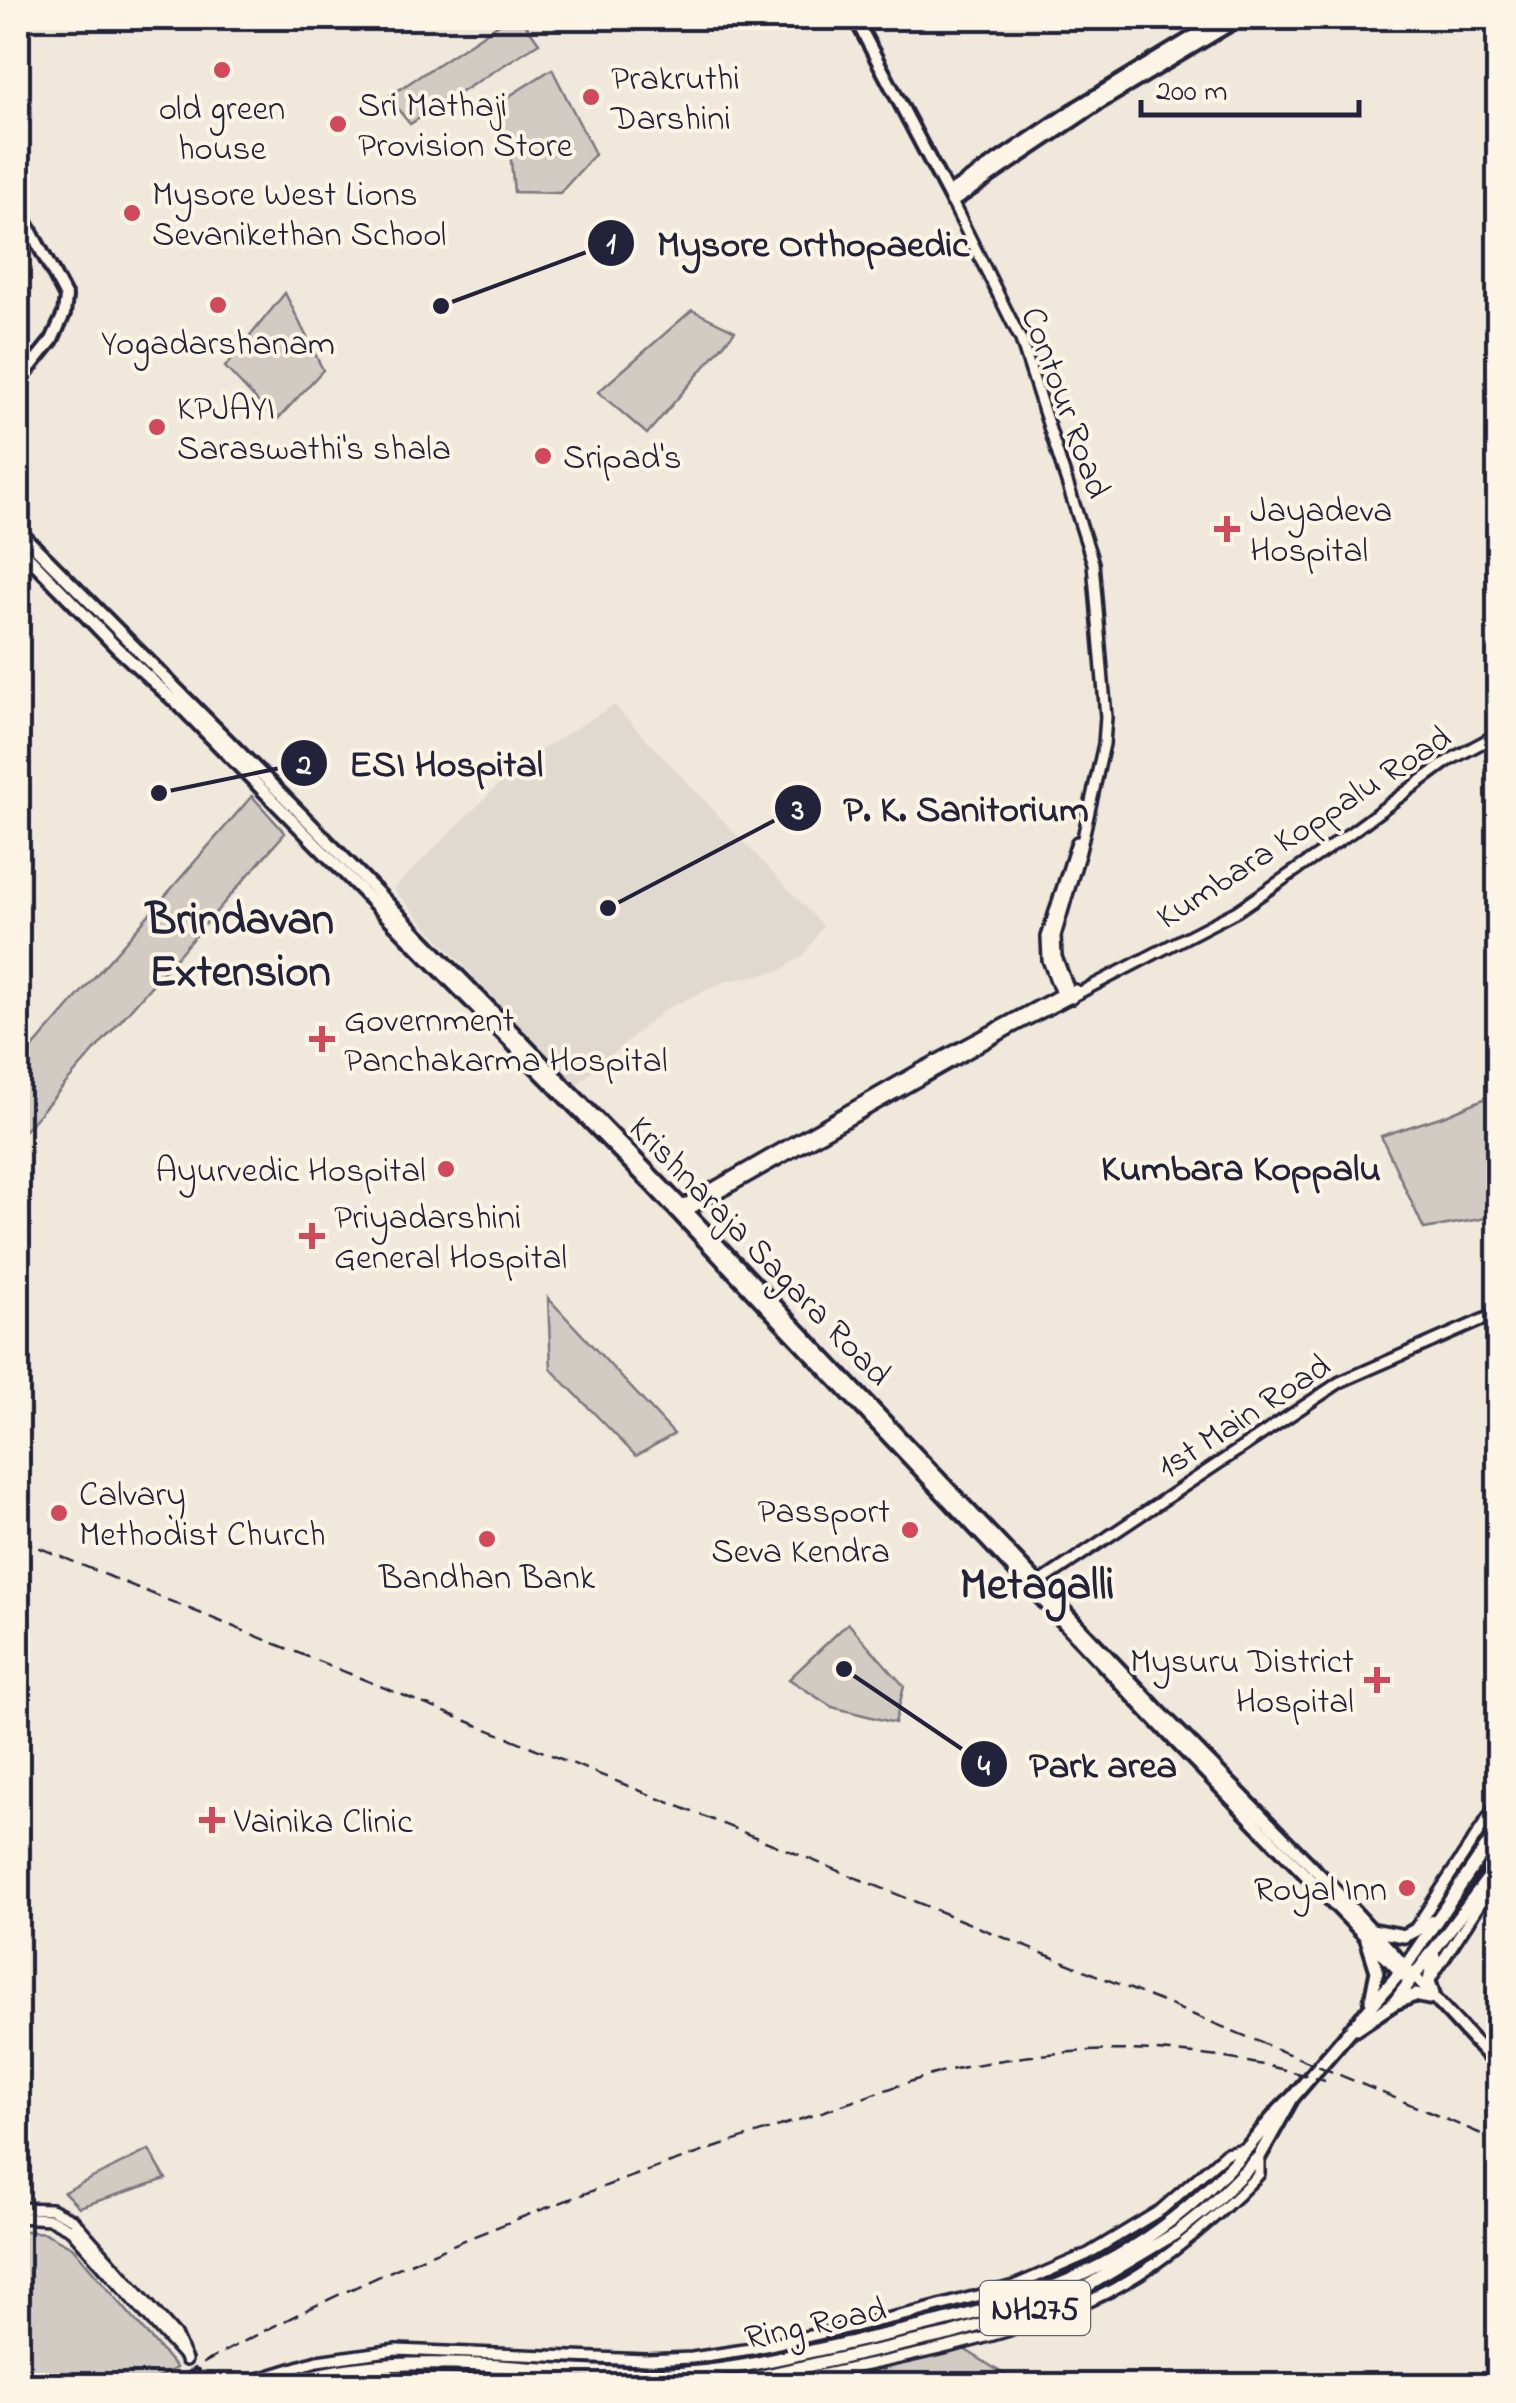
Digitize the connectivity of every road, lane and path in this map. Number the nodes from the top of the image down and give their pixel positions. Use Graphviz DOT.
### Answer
graph roads {
  1 [pos="855,18"];
  2 [pos="1224,18"];
  3 [pos="1241,18"];
  4 [pos="950,198"];
  5 [pos="18,207"];
  6 [pos="18,382"];
  7 [pos="18,530"];
  8 [pos="18,546"];
  9 [pos="1498,734"];
  10 [pos="1066,996"];
  11 [pos="680,1211"];
  12 [pos="1498,1313"];
  13 [pos="1035,1586"];
  14 [pos="1498,1803"];
  15 [pos="1498,1830"];
  16 [pos="1498,1865"];
  17 [pos="1498,1876"];
  18 [pos="1437,1918"];
  19 [pos="1414,1932"];
  20 [pos="1369,1933"];
  21 [pos="1435,1952"];
  22 [pos="1408,1974"];
  23 [pos="1429,1981"];
  24 [pos="1433,1999"];
  25 [pos="1393,2004"];
  26 [pos="1368,2009"];
  27 [pos="1341,2039"];
  28 [pos="1498,2067"];
  29 [pos="1292,2098"];
  30 [pos="1248,2148"];
  31 [pos="1259,2157"];
  32 [pos="18,2208"];
  33 [pos="18,2217"];
  34 [pos="665,2359"];
  35 [pos="670,2380"];
  36 [pos="236,2386"];
  37 [pos="276,2386"];
  38 [pos="344,2386"];
  39 [pos="625,2386"];
  40 [pos="702,2386"];
  41 [pos="769,2386"];
  1 -- 4 [label="main road, Contour Road"];
  2 -- 4 [label="main road"];
  3 -- 4 [label="main road"];
  4 -- 10 [label="street, Contour Road"];
  5 -- 6 [label="main road"];
  7 -- 11 [label="main road, Krishnaraja Sagara Road"];
  8 -- 11 [label="main road, Krishnaraja Sagara Road"];
  9 -- 10 [label="street, Kumbara Koppalu Road"];
  10 -- 11 [label="street, Kumbara Koppalu Road"];
  11 -- 13 [label="main road, Krishnaraja Sagara Road"];
  12 -- 13 [label="street, 1st Main Road"];
  13 -- 20 [label="main road, Krishnaraja Sagara Road"];
  14 -- 19 [label="street"];
  15 -- 18 [label="highway, Ring Road / NH275"];
  16 -- 21 [label="highway, Ring Road / NH275"];
  17 -- 23 [label="street"];
  18 -- 19 [label="highway"];
  18 -- 22 [label="highway, Ring Road / NH275"];
  19 -- 20 [label="highway"];
  20 -- 22 [label="main road, Krishnaraja Sagara Road"];
  20 -- 26 [label="highway"];
  21 -- 22 [label="highway, Ring Road / NH275"];
  21 -- 23 [label="highway"];
  22 -- 24 [label="main road"];
  22 -- 25 [label="highway, Ring Road / NH275"];
  22 -- 26 [label="highway, Ring Road / NH275"];
  23 -- 24 [label="highway"];
  24 -- 25 [label="highway"];
  24 -- 28 [label="main road"];
  25 -- 27 [label="highway, Ring Road / NH275"];
  26 -- 27 [label="highway, Ring Road / NH275"];
  27 -- 29 [label="highway, Ring Road / NH275"];
  29 -- 30 [label="highway, Ring Road / NH275"];
  29 -- 31 [label="highway, Ring Road / NH275"];
  30 -- 34 [label="street"];
  30 -- 35 [label="highway, Ring Road / NH275"];
  31 -- 40 [label="highway, Ring Road / NH275"];
  31 -- 41 [label="street"];
  32 -- 33 [label="street"];
  34 -- 35 [label="street"];
  34 -- 36 [label="street"];
  35 -- 37 [label="highway, Ring Road / NH275"];
  38 -- 39 [label="highway"];
}
